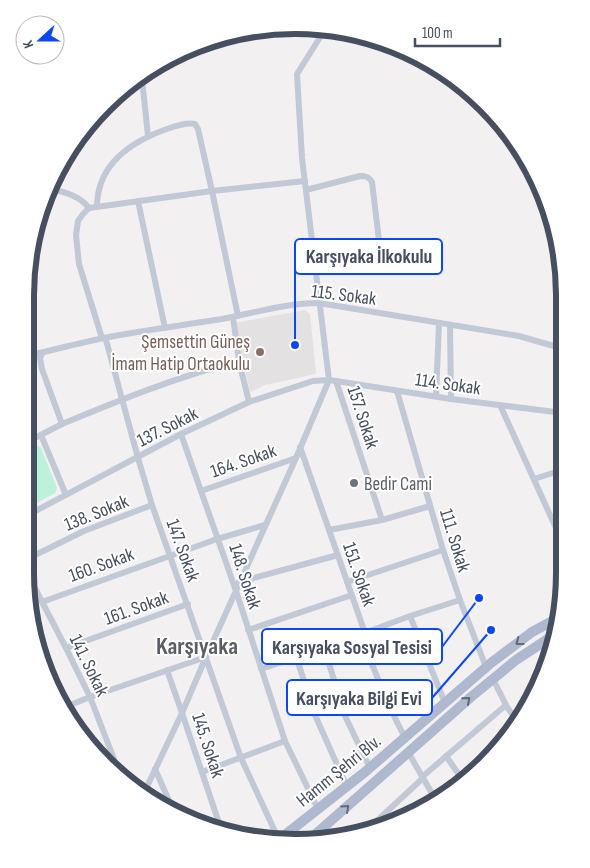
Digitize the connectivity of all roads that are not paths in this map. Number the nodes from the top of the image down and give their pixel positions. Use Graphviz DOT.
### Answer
graph roads {
  1 [pos="321,35"];
  2 [pos="142,83"];
  3 [pos="148,136"];
  4 [pos="305,181"];
  5 [pos="56,190"];
  6 [pos="306,190"];
  7 [pos="212,191"];
  8 [pos="138,201"];
  9 [pos="97,207"];
  10 [pos="89,208"];
  11 [pos="380,249"];
  12 [pos="319,303"];
  13 [pos="235,316"];
  14 [pos="439,323"];
  15 [pos="450,325"];
  16 [pos="165,328"];
  17 [pos="104,338"];
  18 [pos="556,347"];
  19 [pos="43,352"];
  20 [pos="34,354"];
  21 [pos="240,361"];
  22 [pos="332,380"];
  23 [pos="396,390"];
  24 [pos="436,396"];
  25 [pos="121,399"];
  26 [pos="451,399"];
  27 [pos="249,402"];
  28 [pos="500,405"];
  29 [pos="556,412"];
  30 [pos="62,424"];
  31 [pos="181,434"];
  32 [pos="41,435"];
  33 [pos="34,438"];
  34 [pos="300,447"];
  35 [pos="138,458"];
  36 [pos="296,458"];
  37 [pos="556,472"];
  38 [pos="534,479"];
  39 [pos="200,491"];
  40 [pos="66,495"];
  41 [pos="152,505"];
  42 [pos="430,506"];
  43 [pos="34,512"];
  44 [pos="556,519"];
  45 [pos="382,520"];
  46 [pos="265,525"];
  47 [pos="329,530"];
  48 [pos="217,539"];
  49 [pos="443,550"];
  50 [pos="170,555"];
  51 [pos="338,555"];
  52 [pos="34,556"];
  53 [pos="240,582"];
  54 [pos="347,582"];
  55 [pos="34,586"];
  56 [pos="236,591"];
  57 [pos="352,595"];
  58 [pos="460,600"];
  59 [pos="42,602"];
  60 [pos="188,604"];
  61 [pos="410,616"];
  62 [pos="551,622"];
  63 [pos="248,630"];
  64 [pos="365,633"];
  65 [pos="547,639"];
  66 [pos="66,648"];
  67 [pos="324,648"];
  68 [pos="206,656"];
  69 [pos="296,656"];
  70 [pos="486,667"];
  71 [pos="261,669"];
  72 [pos="167,670"];
  73 [pos="493,679"];
  74 [pos="90,697"];
  75 [pos="445,703"];
  76 [pos="70,705"];
  77 [pos="506,705"];
  78 [pos="182,713"];
  79 [pos="513,716"];
  80 [pos="405,738"];
  81 [pos="285,741"];
  82 [pos="408,752"];
  83 [pos="446,756"];
  84 [pos="241,758"];
  85 [pos="115,763"];
  86 [pos="370,768"];
  87 [pos="155,769"];
  88 [pos="202,772"];
  89 [pos="459,775"];
  90 [pos="423,777"];
  91 [pos="146,787"];
  92 [pos="347,787"];
  93 [pos="433,795"];
  94 [pos="170,802"];
  95 [pos="318,809"];
  96 [pos="377,821"];
  97 [pos="219,822"];
  98 [pos="317,833"];
  99 [pos="276,834"];
  100 [pos="288,834"];
  1 -- 4 [label="street, 157. Sokak"];
  2 -- 3 [label="street"];
  3 -- 7 [label="street"];
  3 -- 9 [label="street"];
  4 -- 6 [label="street, 157. Sokak"];
  4 -- 7 [label="street"];
  5 -- 10 [label="street"];
  6 -- 11 [label="street"];
  6 -- 12 [label="street, 157. Sokak"];
  7 -- 8 [label="street"];
  7 -- 13 [label="street"];
  8 -- 9 [label="street"];
  8 -- 16 [label="street"];
  9 -- 10 [label="street"];
  10 -- 17 [label="street, 147. Sokak"];
  12 -- 13 [label="street, 115. Sokak"];
  12 -- 14 [label="street, 115. Sokak"];
  12 -- 22 [label="street, 157. Sokak"];
  13 -- 16 [label="street, 115. Sokak"];
  13 -- 21 [label="street"];
  14 -- 15 [label="street, 115. Sokak"];
  14 -- 24 [label="street"];
  15 -- 18 [label="street, 115. Sokak"];
  15 -- 26 [label="street"];
  16 -- 17 [label="street, 115. Sokak"];
  17 -- 19 [label="street, 115. Sokak"];
  17 -- 25 [label="street, 147. Sokak"];
  19 -- 20 [label="street, 115. Sokak"];
  19 -- 30 [label="street"];
  21 -- 25 [label="street"];
  21 -- 27 [label="street"];
  22 -- 23 [label="street, 114. Sokak"];
  22 -- 27 [label="street, 137. Sokak"];
  22 -- 34 [label="street"];
  22 -- 45 [label="street, 157. Sokak"];
  23 -- 24 [label="street, 114. Sokak"];
  23 -- 42 [label="street, 111. Sokak"];
  24 -- 26 [label="street, 114. Sokak"];
  25 -- 30 [label="street"];
  25 -- 35 [label="street, 147. Sokak"];
  26 -- 28 [label="street, 114. Sokak"];
  27 -- 31 [label="street, 137. Sokak"];
  28 -- 29 [label="street, 114. Sokak"];
  28 -- 38 [label="street"];
  30 -- 32 [label="street"];
  31 -- 35 [label="street, 137. Sokak"];
  31 -- 39 [label="street, 148. Sokak"];
  32 -- 33 [label="street"];
  32 -- 40 [label="street"];
  34 -- 36 [label="street"];
  34 -- 47 [label="street, 151. Sokak"];
  35 -- 40 [label="street, 137. Sokak"];
  35 -- 41 [label="street, 147. Sokak"];
  36 -- 39 [label="street, 164. Sokak"];
  36 -- 46 [label="street"];
  37 -- 38 [label="street"];
  38 -- 44 [label="street"];
  39 -- 48 [label="street, 148. Sokak"];
  40 -- 43 [label="street, 137. Sokak"];
  41 -- 50 [label="street, 147. Sokak"];
  41 -- 52 [label="street, 138. Sokak"];
  42 -- 45 [label="street"];
  42 -- 49 [label="street, 111. Sokak"];
  45 -- 47 [label="street"];
  46 -- 48 [label="street, 160. Sokak"];
  46 -- 53 [label="street"];
  47 -- 51 [label="street, 151. Sokak"];
  48 -- 50 [label="street, 160. Sokak"];
  48 -- 56 [label="street, 148. Sokak"];
  49 -- 54 [label="street"];
  49 -- 58 [label="street, 111. Sokak"];
  50 -- 59 [label="street, 160. Sokak"];
  50 -- 60 [label="street, 147. Sokak"];
  51 -- 53 [label="street"];
  51 -- 54 [label="street, 151. Sokak"];
  53 -- 56 [label="street"];
  54 -- 57 [label="street, 151. Sokak"];
  55 -- 59 [label="street, 141. Sokak"];
  56 -- 63 [label="street, 148. Sokak"];
  56 -- 68 [label="street"];
  57 -- 63 [label="street"];
  57 -- 64 [label="street, 151. Sokak"];
  58 -- 61 [label="street"];
  58 -- 70 [label="street, 111. Sokak"];
  59 -- 66 [label="street, 141. Sokak"];
  60 -- 66 [label="street, 161. Sokak"];
  60 -- 68 [label="street, 147. Sokak"];
  61 -- 64 [label="street"];
  61 -- 75 [label="street"];
  62 -- 70 [label="main road, Hamm Şehri Blv., one-way"];
  63 -- 71 [label="street, 148. Sokak"];
  64 -- 67 [label="street"];
  64 -- 80 [label="street, 151. Sokak"];
  65 -- 73 [label="main road, Hamm Şehri Blv."];
  66 -- 74 [label="street, 141. Sokak"];
  67 -- 69 [label="street"];
  67 -- 86 [label="street"];
  68 -- 72 [label="street"];
  68 -- 78 [label="street"];
  68 -- 84 [label="street, 147. Sokak"];
  69 -- 71 [label="street"];
  69 -- 92 [label="street"];
  70 -- 75 [label="main road, Hamm Şehri Blv."];
  71 -- 81 [label="street, 148. Sokak"];
  72 -- 74 [label="street"];
  72 -- 78 [label="street, 145. Sokak"];
  73 -- 77 [label="street"];
  82 -- 73 [label="main road, Hamm Şehri Blv., one-way"];
  74 -- 76 [label="street"];
  74 -- 85 [label="street, 141. Sokak"];
  75 -- 80 [label="main road, Hamm Şehri Blv."];
  77 -- 79 [label="street"];
  77 -- 83 [label="street"];
  78 -- 87 [label="street"];
  78 -- 88 [label="street, 145. Sokak"];
  80 -- 86 [label="main road, Hamm Şehri Blv."];
  81 -- 84 [label="street"];
  81 -- 95 [label="street, 148. Sokak"];
  82 -- 90 [label="street"];
  98 -- 82 [label="main road, Hamm Şehri Blv., one-way"];
  83 -- 89 [label="street"];
  83 -- 90 [label="street"];
  84 -- 88 [label="street"];
  84 -- 99 [label="street, 147. Sokak"];
  86 -- 92 [label="main road, Hamm Şehri Blv."];
  87 -- 91 [label="street"];
  87 -- 94 [label="street"];
  88 -- 97 [label="street, 145. Sokak"];
  90 -- 93 [label="street"];
  90 -- 96 [label="street"];
  92 -- 95 [label="main road, Hamm Şehri Blv."];
  95 -- 100 [label="main road, Hamm Şehri Blv."];
}
